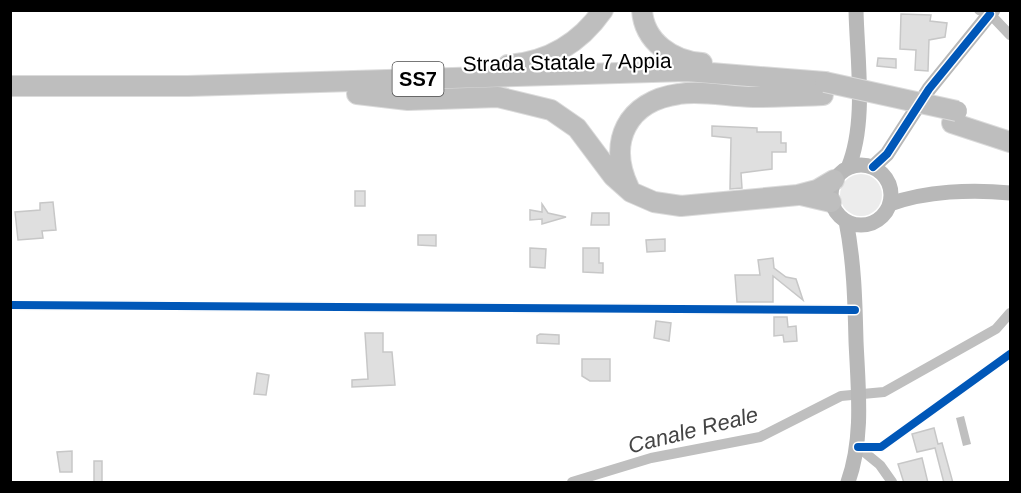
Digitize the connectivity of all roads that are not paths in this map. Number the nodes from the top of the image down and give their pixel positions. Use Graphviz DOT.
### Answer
graph roads {
  1 [pos="603,10"];
  2 [pos="642,10"];
  3 [pos="856,10"];
  4 [pos="987,12"];
  5 [pos="1011,35"];
  6 [pos="10,86"];
  7 [pos="364,88"];
  8 [pos="824,89"];
  9 [pos="10,99"];
  10 [pos="955,117"];
  11 [pos="1011,128"];
  12 [pos="858,130"];
  13 [pos="1011,142"];
  14 [pos="878,172"];
  15 [pos="841,174"];
  16 [pos="631,192"];
  17 [pos="1011,193"];
  18 [pos="798,195"];
  19 [pos="919,195"];
  20 [pos="831,202"];
  21 [pos="890,204"];
  22 [pos="846,221"];
  23 [pos="868,224"];
  24 [pos="853,264"];
  25 [pos="10,305"];
  26 [pos="855,310"];
  27 [pos="1011,354"];
  28 [pos="858,447"];
  29 [pos="849,483"];
  30 [pos="892,483"];
  1 -- 7 [label="highway"];
  2 -- 8 [label="highway"];
  3 -- 12 [label="street"];
  4 -- 5 [label="street"];
  4 -- 14 [label="street"];
  6 -- 7 [label="highway, Strada Statale 7 Appia / SS7"];
  7 -- 8 [label="highway, Strada Statale 7 Appia / SS7"];
  7 -- 9 [label="highway, Strada Statale 7 Appia / SS7"];
  7 -- 16 [label="highway"];
  8 -- 10 [label="highway, Strada Statale 7 Appia / SS7"];
  8 -- 16 [label="highway"];
  10 -- 11 [label="highway, Strada Statale 7 Appia / SS7"];
  10 -- 13 [label="highway, Strada Statale 7 Appia / SS7"];
  12 -- 14 [label="street"];
  12 -- 15 [label="street"];
  14 -- 15 [label="street"];
  14 -- 19 [label="street"];
  14 -- 21 [label="street"];
  15 -- 18 [label="highway"];
  15 -- 20 [label="street"];
  16 -- 18 [label="highway"];
  17 -- 19 [label="street"];
  18 -- 20 [label="highway"];
  19 -- 21 [label="street"];
  20 -- 22 [label="street"];
  21 -- 23 [label="street"];
  22 -- 23 [label="street"];
  22 -- 24 [label="street"];
  23 -- 24 [label="street"];
  24 -- 26 [label="street"];
  25 -- 26 [label="street"];
  26 -- 28 [label="street"];
  27 -- 28 [label="street"];
  28 -- 29 [label="street"];
  28 -- 30 [label="street"];
}
